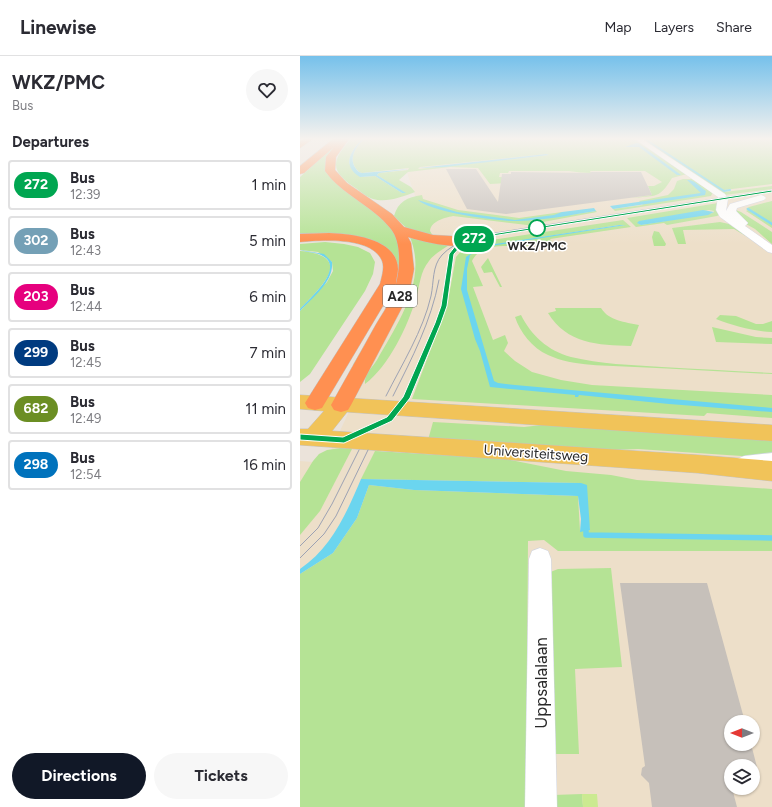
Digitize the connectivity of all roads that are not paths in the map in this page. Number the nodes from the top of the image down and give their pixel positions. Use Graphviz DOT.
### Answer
graph roads {
  1 [pos="334,174"];
  2 [pos="690,174"];
  3 [pos="772,196"];
  4 [pos="729,200"];
  5 [pos="399,230"];
  6 [pos="300,238"];
  7 [pos="469,241"];
  8 [pos="770,247"];
  9 [pos="307,403"];
  10 [pos="341,405"];
  11 [pos="304,433"];
  12 [pos="772,433"];
  13 [pos="772,461"];
  14 [pos="728,467"];
  15 [pos="772,471"];
  16 [pos="540,559"];
  17 [pos="541,807"];
  1 -- 5 [label="highway, A28"];
  2 -- 4 [label="street"];
  3 -- 4 [label="street"];
  4 -- 8 [label="street"];
  4 -- 8 [label="street"];
  5 -- 7 [label="highway"];
  5 -- 10 [label="highway, A28"];
  6 -- 9 [label="highway, A28"];
  9 -- 10 [label="main road"];
  9 -- 11 [label="main road"];
  10 -- 11 [label="main road"];
  10 -- 12 [label="main road"];
  11 -- 14 [label="main road, Universiteitsweg"];
  13 -- 14 [label="street"];
  14 -- 15 [label="main road, Universiteitsweg"];
  16 -- 17 [label="street, Uppsalalaan"];
}
